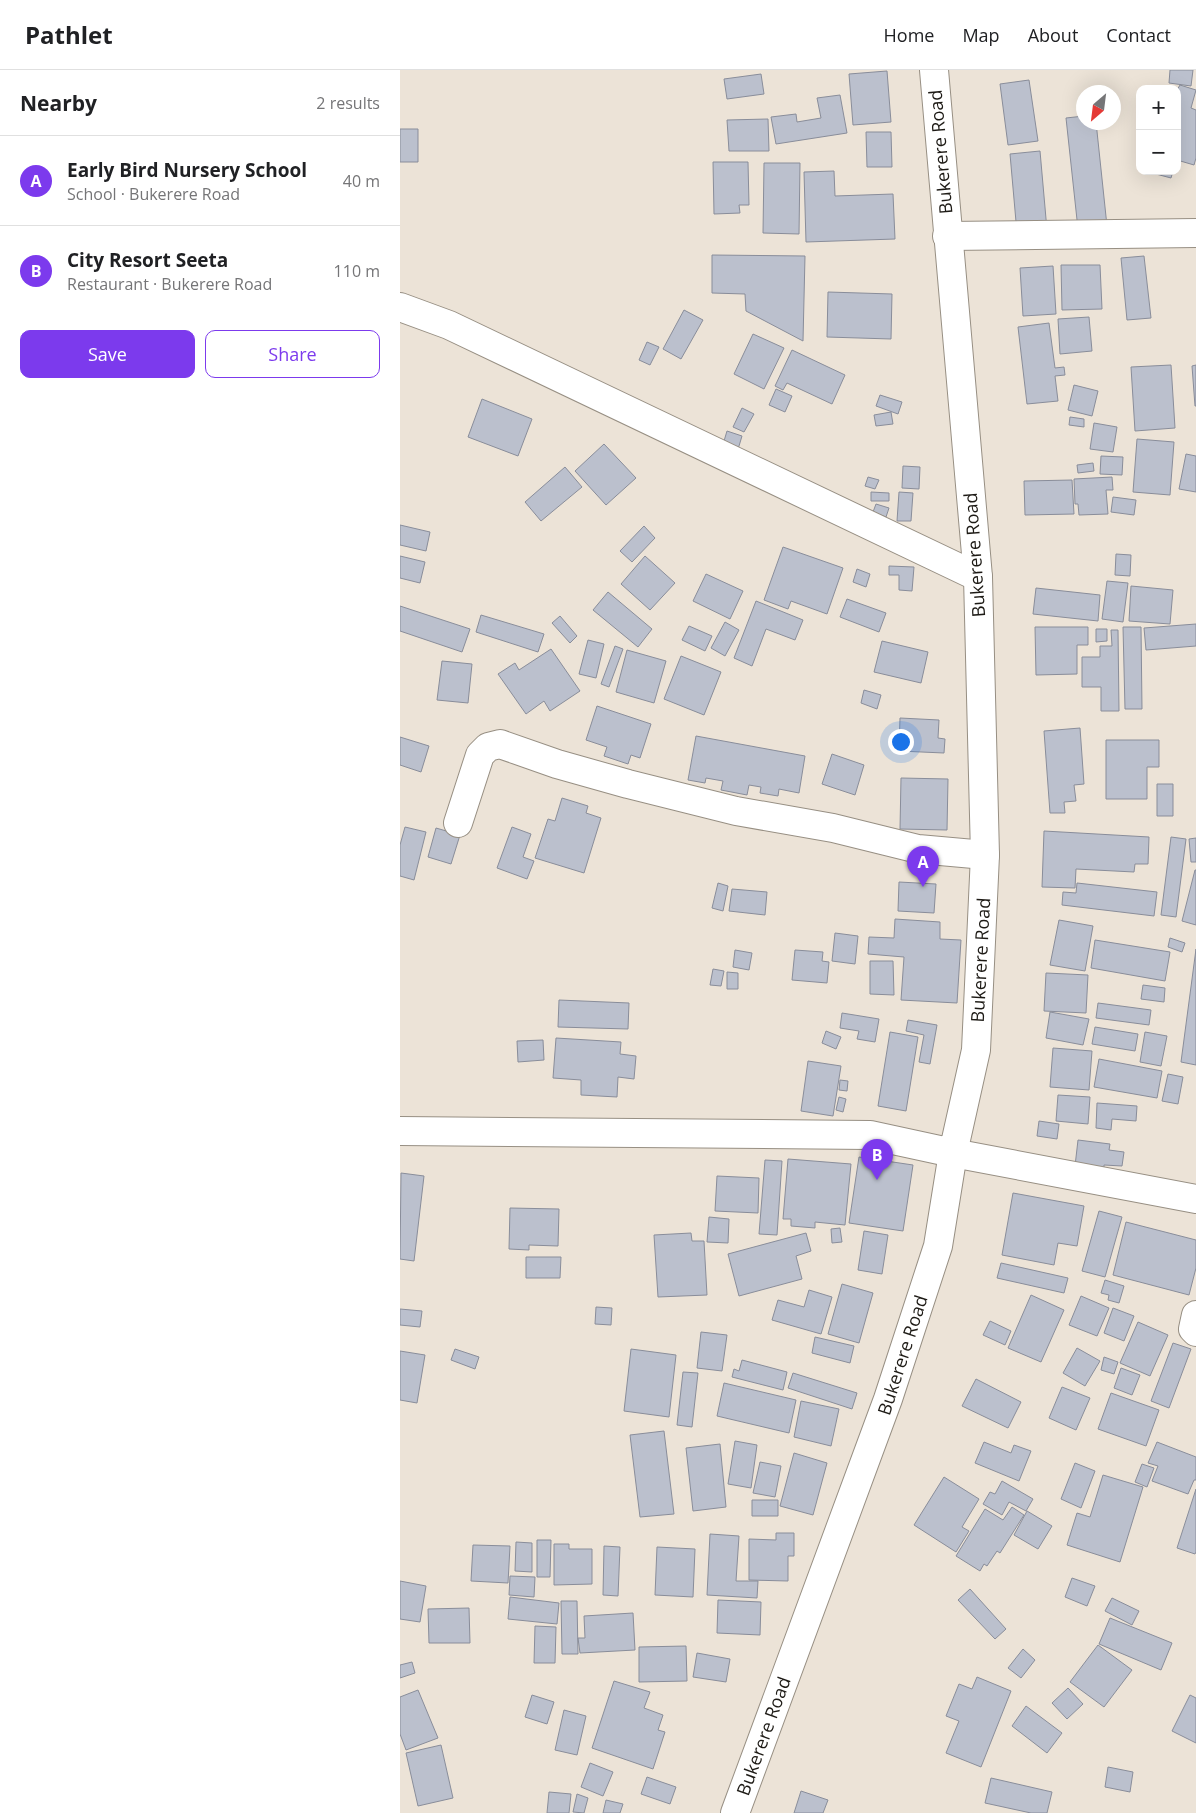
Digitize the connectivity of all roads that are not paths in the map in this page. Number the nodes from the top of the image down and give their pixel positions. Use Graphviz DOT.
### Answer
graph roads {
  1 [pos="934,70"];
  2 [pos="1196,233"];
  3 [pos="947,236"];
  4 [pos="400,307"];
  5 [pos="978,577"];
  6 [pos="458,823"];
  7 [pos="985,855"];
  8 [pos="400,1131"];
  9 [pos="953,1154"];
  10 [pos="1196,1199"];
  11 [pos="1196,1316"];
  12 [pos="1196,1332"];
  13 [pos="735,1813"];
  1 -- 3 [label="street, Bukerere Road"];
  2 -- 3 [label="street"];
  3 -- 5 [label="street, Bukerere Road"];
  4 -- 5 [label="street"];
  5 -- 7 [label="street, Bukerere Road"];
  6 -- 7 [label="street"];
  7 -- 9 [label="street, Bukerere Road"];
  8 -- 9 [label="street"];
  9 -- 10 [label="street"];
  9 -- 13 [label="street, Bukerere Road"];
  11 -- 12 [label="street"];
}
